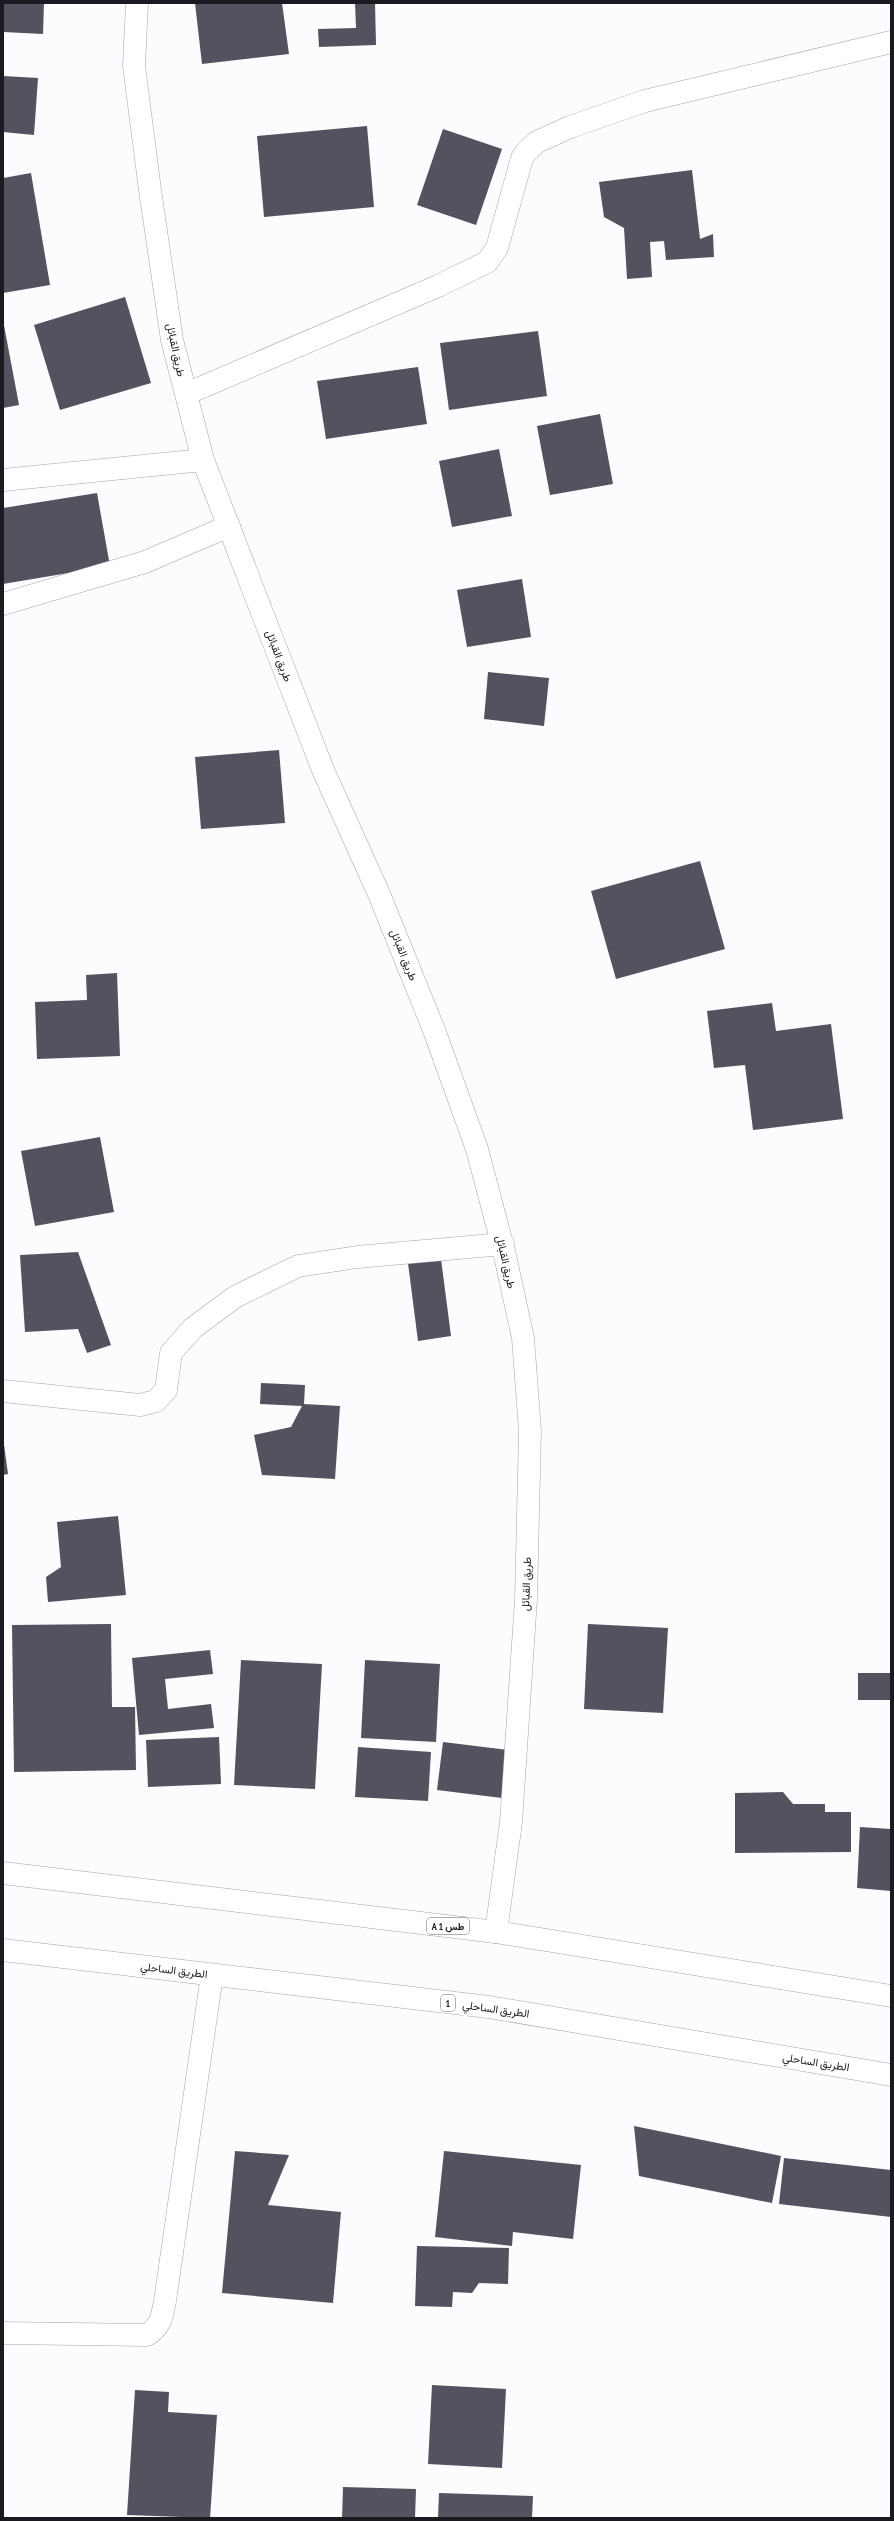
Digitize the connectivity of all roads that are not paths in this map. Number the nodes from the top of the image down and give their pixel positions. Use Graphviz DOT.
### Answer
graph roads {
  1 [pos="137,3"];
  2 [pos="891,42"];
  3 [pos="186,394"];
  4 [pos="203,460"];
  5 [pos="3,480"];
  6 [pos="229,526"];
  7 [pos="3,604"];
  8 [pos="503,1244"];
  9 [pos="3,1391"];
  10 [pos="3,1873"];
  11 [pos="496,1932"];
  12 [pos="3,1950"];
  13 [pos="212,1975"];
  14 [pos="891,1996"];
  15 [pos="891,2075"];
  16 [pos="3,2333"];
  1 -- 3 [label="main road, طريق القبائل"];
  2 -- 3 [label="main road"];
  3 -- 4 [label="main road, طريق القبائل"];
  4 -- 5 [label="main road"];
  4 -- 6 [label="main road, طريق القبائل"];
  6 -- 7 [label="main road"];
  6 -- 8 [label="main road, طريق القبائل"];
  8 -- 9 [label="main road"];
  8 -- 11 [label="main road, طريق القبائل"];
  10 -- 11 [label="main road, A 1 طس"];
  11 -- 14 [label="main road, A 1 طس"];
  12 -- 13 [label="main road, الطريق الساحلي / 1"];
  13 -- 15 [label="main road, الطريق الساحلي / 1"];
  13 -- 16 [label="main road"];
}
